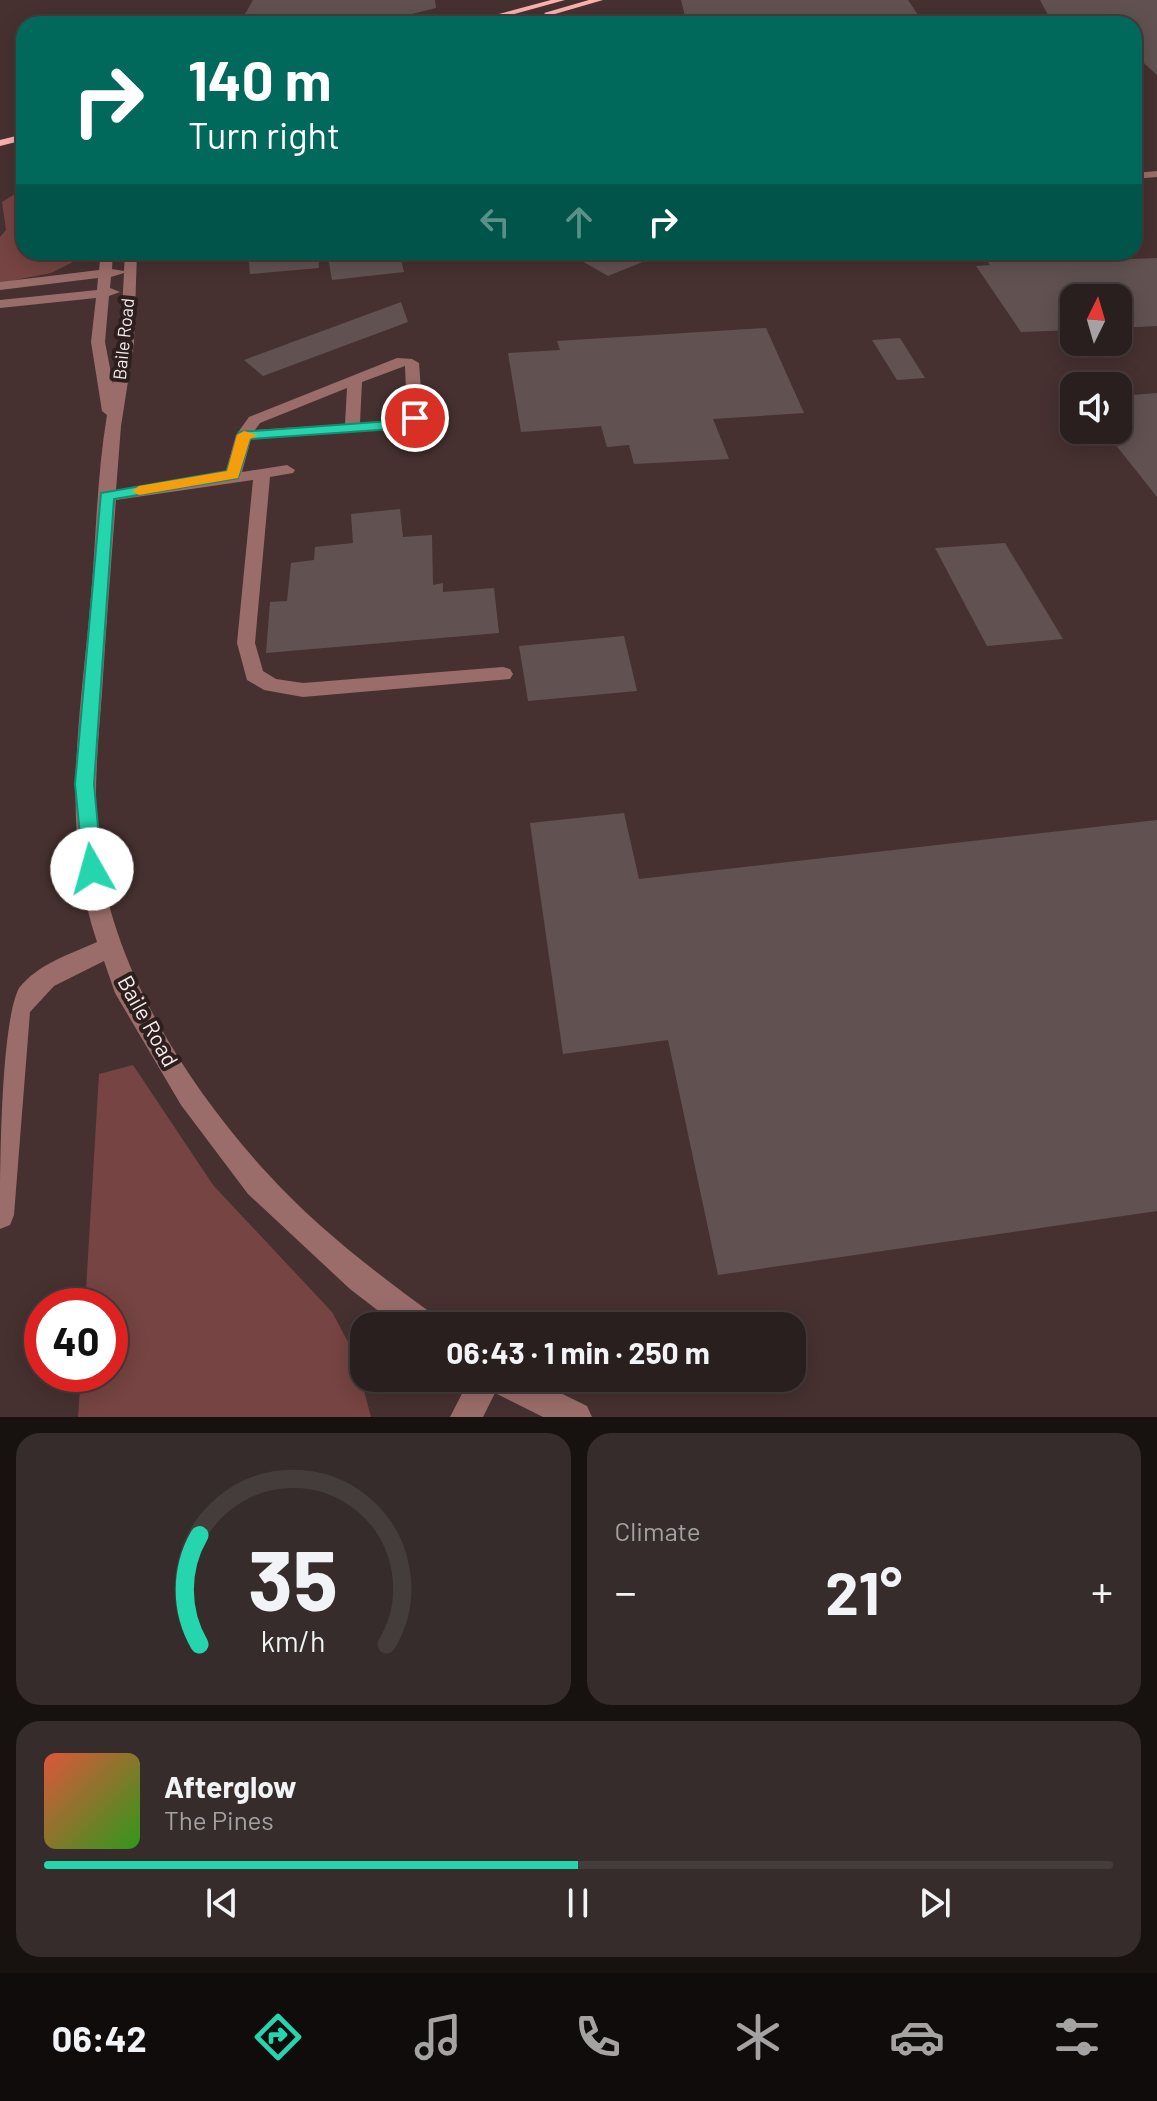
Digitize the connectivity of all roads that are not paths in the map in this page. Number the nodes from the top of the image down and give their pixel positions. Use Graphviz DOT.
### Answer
graph roads {
  1 [pos="561,0"];
  2 [pos="599,0"];
  3 [pos="498,16"];
  4 [pos="537,16"];
  5 [pos="106,260"];
  6 [pos="131,260"];
  7 [pos="130,270"];
  8 [pos="105,273"];
  9 [pos="0,286"];
  10 [pos="129,290"];
  11 [pos="102,293"];
  12 [pos="0,304"];
  13 [pos="355,380"];
  14 [pos="113,426"];
  15 [pos="352,428"];
  16 [pos="244,435"];
  17 [pos="287,470"];
  18 [pos="262,472"];
  19 [pos="233,475"];
  20 [pos="107,496"];
  21 [pos="503,674"];
  22 [pos="111,947"];
  23 [pos="2,1164"];
  24 [pos="0,1215"];
  25 [pos="404,1312"];
  26 [pos="479,1392"];
  27 [pos="525,1392"];
  28 [pos="466,1417"];
  29 [pos="576,1417"];
  1 -- 3 [label="main road"];
  2 -- 4 [label="main road"];
  5 -- 8 [label="street, Baile Road"];
  6 -- 7 [label="street, Baile Road"];
  7 -- 8 [label="street"];
  7 -- 10 [label="street, Baile Road"];
  8 -- 9 [label="street"];
  8 -- 11 [label="street, Baile Road"];
  10 -- 11 [label="street"];
  10 -- 14 [label="street, Baile Road"];
  11 -- 12 [label="street"];
  11 -- 14 [label="street, Baile Road"];
  13 -- 15 [label="street"];
  13 -- 15 [label="street"];
  13 -- 16 [label="street"];
  14 -- 20 [label="street, Baile Road"];
  15 -- 16 [label="street"];
  16 -- 19 [label="street"];
  17 -- 18 [label="street"];
  18 -- 19 [label="street"];
  18 -- 21 [label="street"];
  19 -- 20 [label="street"];
  20 -- 22 [label="street, Baile Road"];
  22 -- 23 [label="street"];
  22 -- 25 [label="street, Baile Road"];
  23 -- 24 [label="street"];
  26 -- 28 [label="street"];
  27 -- 29 [label="street"];
}
